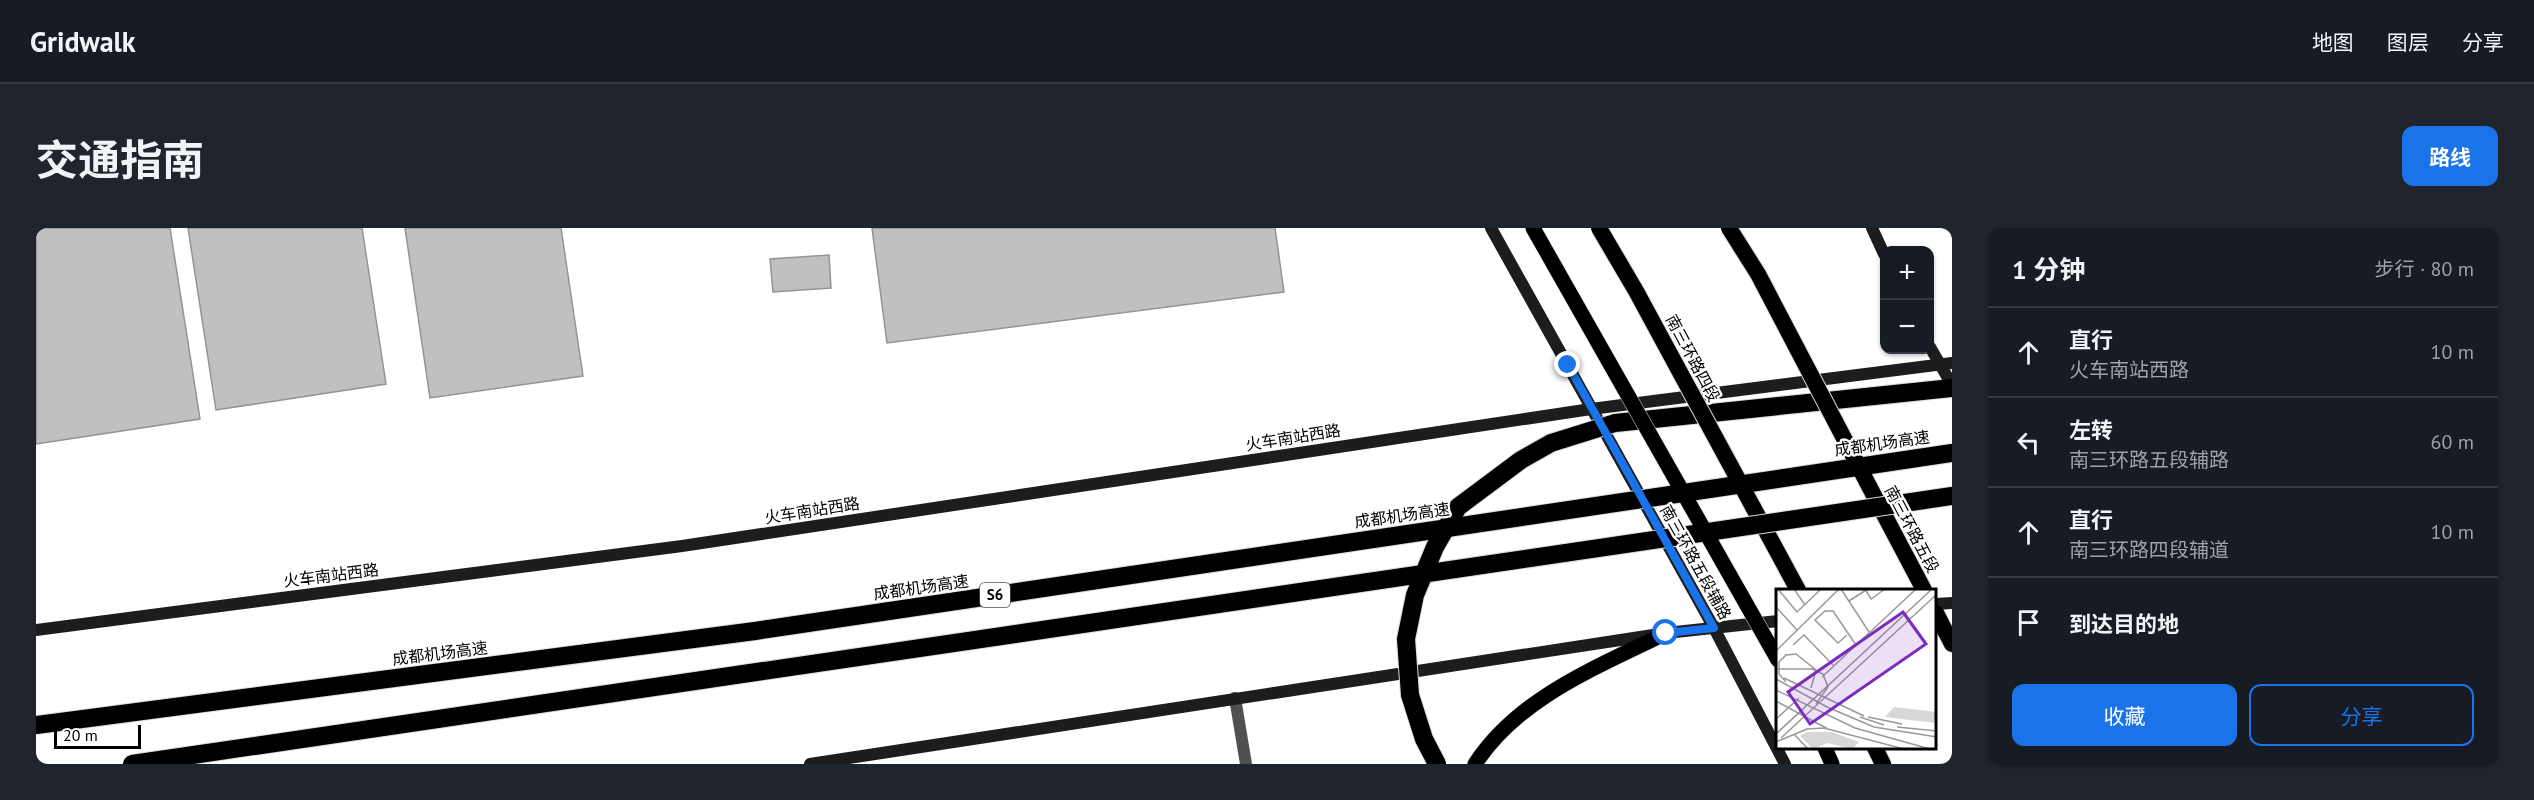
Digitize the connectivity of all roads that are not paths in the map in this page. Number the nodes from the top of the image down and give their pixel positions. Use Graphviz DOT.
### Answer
graph roads {
  1 [pos="1491,228"];
  2 [pos="1533,228"];
  3 [pos="1599,228"];
  4 [pos="1729,228"];
  5 [pos="1872,228"];
  6 [pos="1880,246"];
  7 [pos="1932,354"];
  8 [pos="1952,363"];
  9 [pos="1938,365"];
  10 [pos="1952,387"];
  11 [pos="1591,409"];
  12 [pos="1952,453"];
  13 [pos="1952,496"];
  14 [pos="1797,589"];
  15 [pos="1923,589"];
  16 [pos="1952,603"];
  17 [pos="1937,604"];
  18 [pos="1937,617"];
  19 [pos="1776,621"];
  20 [pos="1714,628"];
  21 [pos="36,630"];
  22 [pos="1666,633"];
  23 [pos="1952,644"];
  24 [pos="1776,656"];
  25 [pos="1235,698"];
  26 [pos="36,725"];
  27 [pos="1776,747"];
  28 [pos="1777,749"];
  29 [pos="1826,749"];
  30 [pos="1876,749"];
  31 [pos="818,763"];
  32 [pos="132,764"];
  33 [pos="1246,764"];
  34 [pos="1437,764"];
  35 [pos="1474,764"];
  36 [pos="1785,764"];
  37 [pos="1832,764"];
  38 [pos="1883,764"];
  1 -- 11 [label="main road, 南三环路五段辅路"];
  2 -- 24 [label="main road, bridge"];
  3 -- 14 [label="highway, 南三环路四段, bridge"];
  4 -- 15 [label="highway, 南三环路五段, bridge"];
  5 -- 6 [label="main road"];
  7 -- 9 [label="main road"];
  8 -- 9 [label="main road, 火车南站西路"];
  9 -- 10 [label="main road"];
  9 -- 11 [label="main road, 火车南站西路"];
  10 -- 34 [label="highway, bridge"];
  11 -- 20 [label="main road, 南三环路五段辅路"];
  11 -- 21 [label="main road, 火车南站西路"];
  12 -- 26 [label="highway, 成都机场高速 / S6, bridge"];
  13 -- 32 [label="highway, bridge"];
  16 -- 17 [label="main road"];
  18 -- 23 [label="highway"];
  19 -- 20 [label="main road"];
  20 -- 22 [label="main road"];
  20 -- 27 [label="main road, 南三环路五段辅路"];
  22 -- 25 [label="main road"];
  22 -- 35 [label="main road"];
  25 -- 31 [label="main road"];
  25 -- 33 [label="lane"];
  28 -- 36 [label="main road, 南三环路五段辅路"];
  29 -- 37 [label="main road"];
  30 -- 38 [label="highway"];
}
